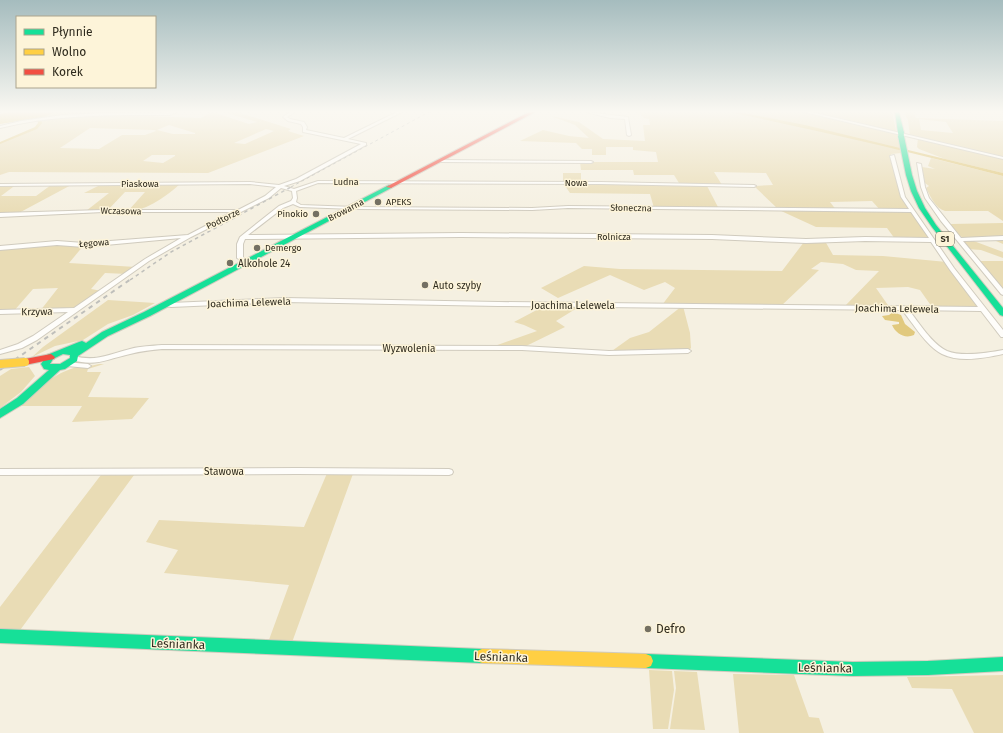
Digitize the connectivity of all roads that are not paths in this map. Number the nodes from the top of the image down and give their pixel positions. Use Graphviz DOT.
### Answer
graph roads {
  1 [pos="361,146"];
  2 [pos="468,146"];
  3 [pos="903,146"];
  4 [pos="952,146"];
  5 [pos="892,156"];
  6 [pos="1003,158"];
  7 [pos="440,161"];
  8 [pos="591,162"];
  9 [pos="920,164"];
  10 [pos="398,183"];
  11 [pos="0,185"];
  12 [pos="280,186"];
  13 [pos="754,186"];
  14 [pos="294,190"];
  15 [pos="293,202"];
  16 [pos="350,208"];
  17 [pos="241,211"];
  18 [pos="912,211"];
  19 [pos="0,215"];
  20 [pos="189,236"];
  21 [pos="295,236"];
  22 [pos="243,237"];
  23 [pos="1003,238"];
  24 [pos="932,240"];
  25 [pos="960,240"];
  26 [pos="0,248"];
  27 [pos="247,262"];
  28 [pos="1003,293"];
  29 [pos="161,306"];
  30 [pos="904,308"];
  31 [pos="983,309"];
  32 [pos="75,310"];
  33 [pos="0,312"];
  34 [pos="1003,313"];
  35 [pos="1003,335"];
  36 [pos="688,351"];
  37 [pos="0,352"];
  38 [pos="1003,352"];
  39 [pos="71,357"];
  40 [pos="50,363"];
  41 [pos="0,364"];
  42 [pos="0,414"];
  43 [pos="0,472"];
  44 [pos="449,472"];
  45 [pos="0,636"];
  46 [pos="1003,664"];
  1 -- 12 [label="street, Podtorze"];
  2 -- 7 [label="main road, Browarna"];
  3 -- 34 [label="main road, S1"];
  4 -- 6 [label="street"];
  5 -- 18 [label="street"];
  7 -- 8 [label="street"];
  7 -- 10 [label="main road, Browarna"];
  9 -- 25 [label="street"];
  10 -- 13 [label="street, Nowa"];
  10 -- 14 [label="street, Ludna"];
  10 -- 16 [label="main road, Browarna"];
  11 -- 12 [label="street, Piaskowa"];
  12 -- 14 [label="street"];
  12 -- 17 [label="street, Podtorze"];
  14 -- 15 [label="street"];
  15 -- 16 [label="street, Słoneczna"];
  15 -- 22 [label="street"];
  16 -- 18 [label="street, Słoneczna"];
  16 -- 21 [label="main road, Browarna"];
  17 -- 19 [label="street, Wczasowa"];
  17 -- 20 [label="street, Podtorze"];
  18 -- 24 [label="street"];
  20 -- 26 [label="street, Łęgowa"];
  20 -- 32 [label="street, Podtorze"];
  21 -- 22 [label="street"];
  21 -- 24 [label="street, Rolnicza"];
  21 -- 27 [label="main road, Browarna"];
  22 -- 27 [label="street"];
  23 -- 25 [label="street"];
  24 -- 31 [label="street"];
  25 -- 28 [label="street"];
  27 -- 29 [label="main road, Browarna"];
  29 -- 30 [label="street, Joachima Lelewela"];
  29 -- 39 [label="main road, Browarna"];
  30 -- 31 [label="street, Joachima Lelewela"];
  30 -- 38 [label="street"];
  31 -- 35 [label="street"];
  32 -- 33 [label="street, Krzywa"];
  32 -- 37 [label="street, Podtorze"];
  36 -- 39 [label="street, Wyzwolenia"];
  39 -- 40 [label="main road"];
  39 -- 40 [label="main road"];
  40 -- 41 [label="main road, bridge"];
  40 -- 42 [label="main road"];
  43 -- 44 [label="street, Stawowa"];
  45 -- 46 [label="main road, Leśnianka"];
}
